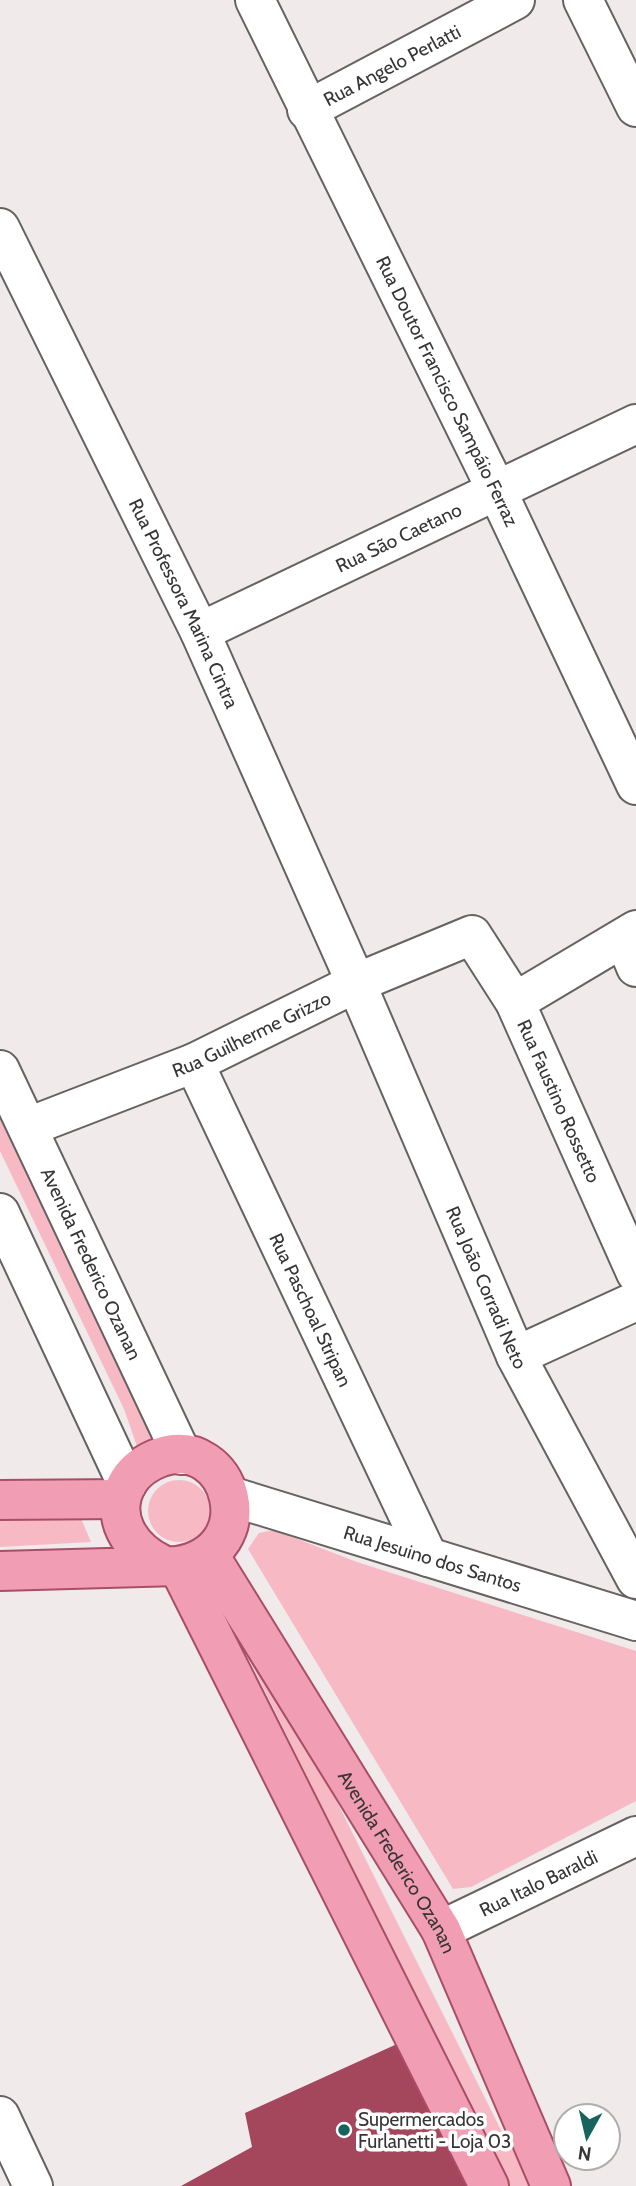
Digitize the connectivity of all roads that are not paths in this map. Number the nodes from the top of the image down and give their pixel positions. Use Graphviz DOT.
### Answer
graph roads {
  1 [pos="255,0"];
  2 [pos="515,0"];
  3 [pos="583,0"];
  4 [pos="636,107"];
  5 [pos="307,110"];
  6 [pos="0,228"];
  7 [pos="636,424"];
  8 [pos="497,491"];
  9 [pos="200,632"];
  10 [pos="636,785"];
  11 [pos="472,935"];
  12 [pos="632,945"];
  13 [pos="356,983"];
  14 [pos="515,1003"];
  15 [pos="194,1063"];
  16 [pos="0,1070"];
  17 [pos="28,1127"];
  18 [pos="0,1213"];
  19 [pos="636,1273"];
  20 [pos="636,1301"];
  21 [pos="516,1356"];
  22 [pos="182,1455"];
  23 [pos="124,1492"];
  24 [pos="230,1496"];
  25 [pos="0,1500"];
  26 [pos="428,1557"];
  27 [pos="183,1561"];
  28 [pos="0,1571"];
  29 [pos="636,1579"];
  30 [pos="636,1621"];
  31 [pos="636,1836"];
  32 [pos="441,1930"];
  33 [pos="0,2116"];
  34 [pos="33,2186"];
  35 [pos="489,2186"];
  36 [pos="551,2186"];
  1 -- 5 [label="street, Rua Doutor Francisco Sampáio Ferraz"];
  2 -- 5 [label="street, Rua Angelo Perlatti"];
  3 -- 4 [label="street"];
  5 -- 8 [label="street, Rua Doutor Francisco Sampáio Ferraz"];
  6 -- 9 [label="street, Rua Professora Marina Cintra"];
  7 -- 8 [label="street, Rua São Caetano"];
  8 -- 9 [label="street, Rua São Caetano"];
  8 -- 10 [label="street, Rua Doutor Francisco Sampáio Ferraz"];
  9 -- 13 [label="street, Rua Professora Marina Cintra"];
  11 -- 13 [label="street, Rua Guilherme Grizzo"];
  11 -- 14 [label="street, Rua Faustino Rossetto"];
  12 -- 14 [label="street"];
  13 -- 15 [label="street, Rua Guilherme Grizzo"];
  13 -- 21 [label="street, Rua João Corradi Neto"];
  14 -- 19 [label="street, Rua Faustino Rossetto"];
  15 -- 17 [label="street, Rua Guilherme Grizzo"];
  15 -- 26 [label="street, Rua Paschoal Stripan"];
  16 -- 17 [label="street, Avenida Frederico Ozanan"];
  17 -- 22 [label="street, Avenida Frederico Ozanan"];
  18 -- 23 [label="street"];
  20 -- 21 [label="street"];
  21 -- 29 [label="street, Rua João Corradi Neto"];
  22 -- 23 [label="main road"];
  22 -- 24 [label="main road"];
  23 -- 25 [label="main road"];
  23 -- 27 [label="main road"];
  24 -- 26 [label="street, Rua Jesuino dos Santos"];
  24 -- 27 [label="main road"];
  26 -- 30 [label="street, Rua Jesuino dos Santos"];
  27 -- 28 [label="main road"];
  27 -- 32 [label="main road, Avenida Frederico Ozanan"];
  27 -- 35 [label="main road"];
  31 -- 32 [label="street, Rua Italo Baraldi"];
  32 -- 36 [label="main road, Avenida Frederico Ozanan"];
  33 -- 34 [label="street"];
}
